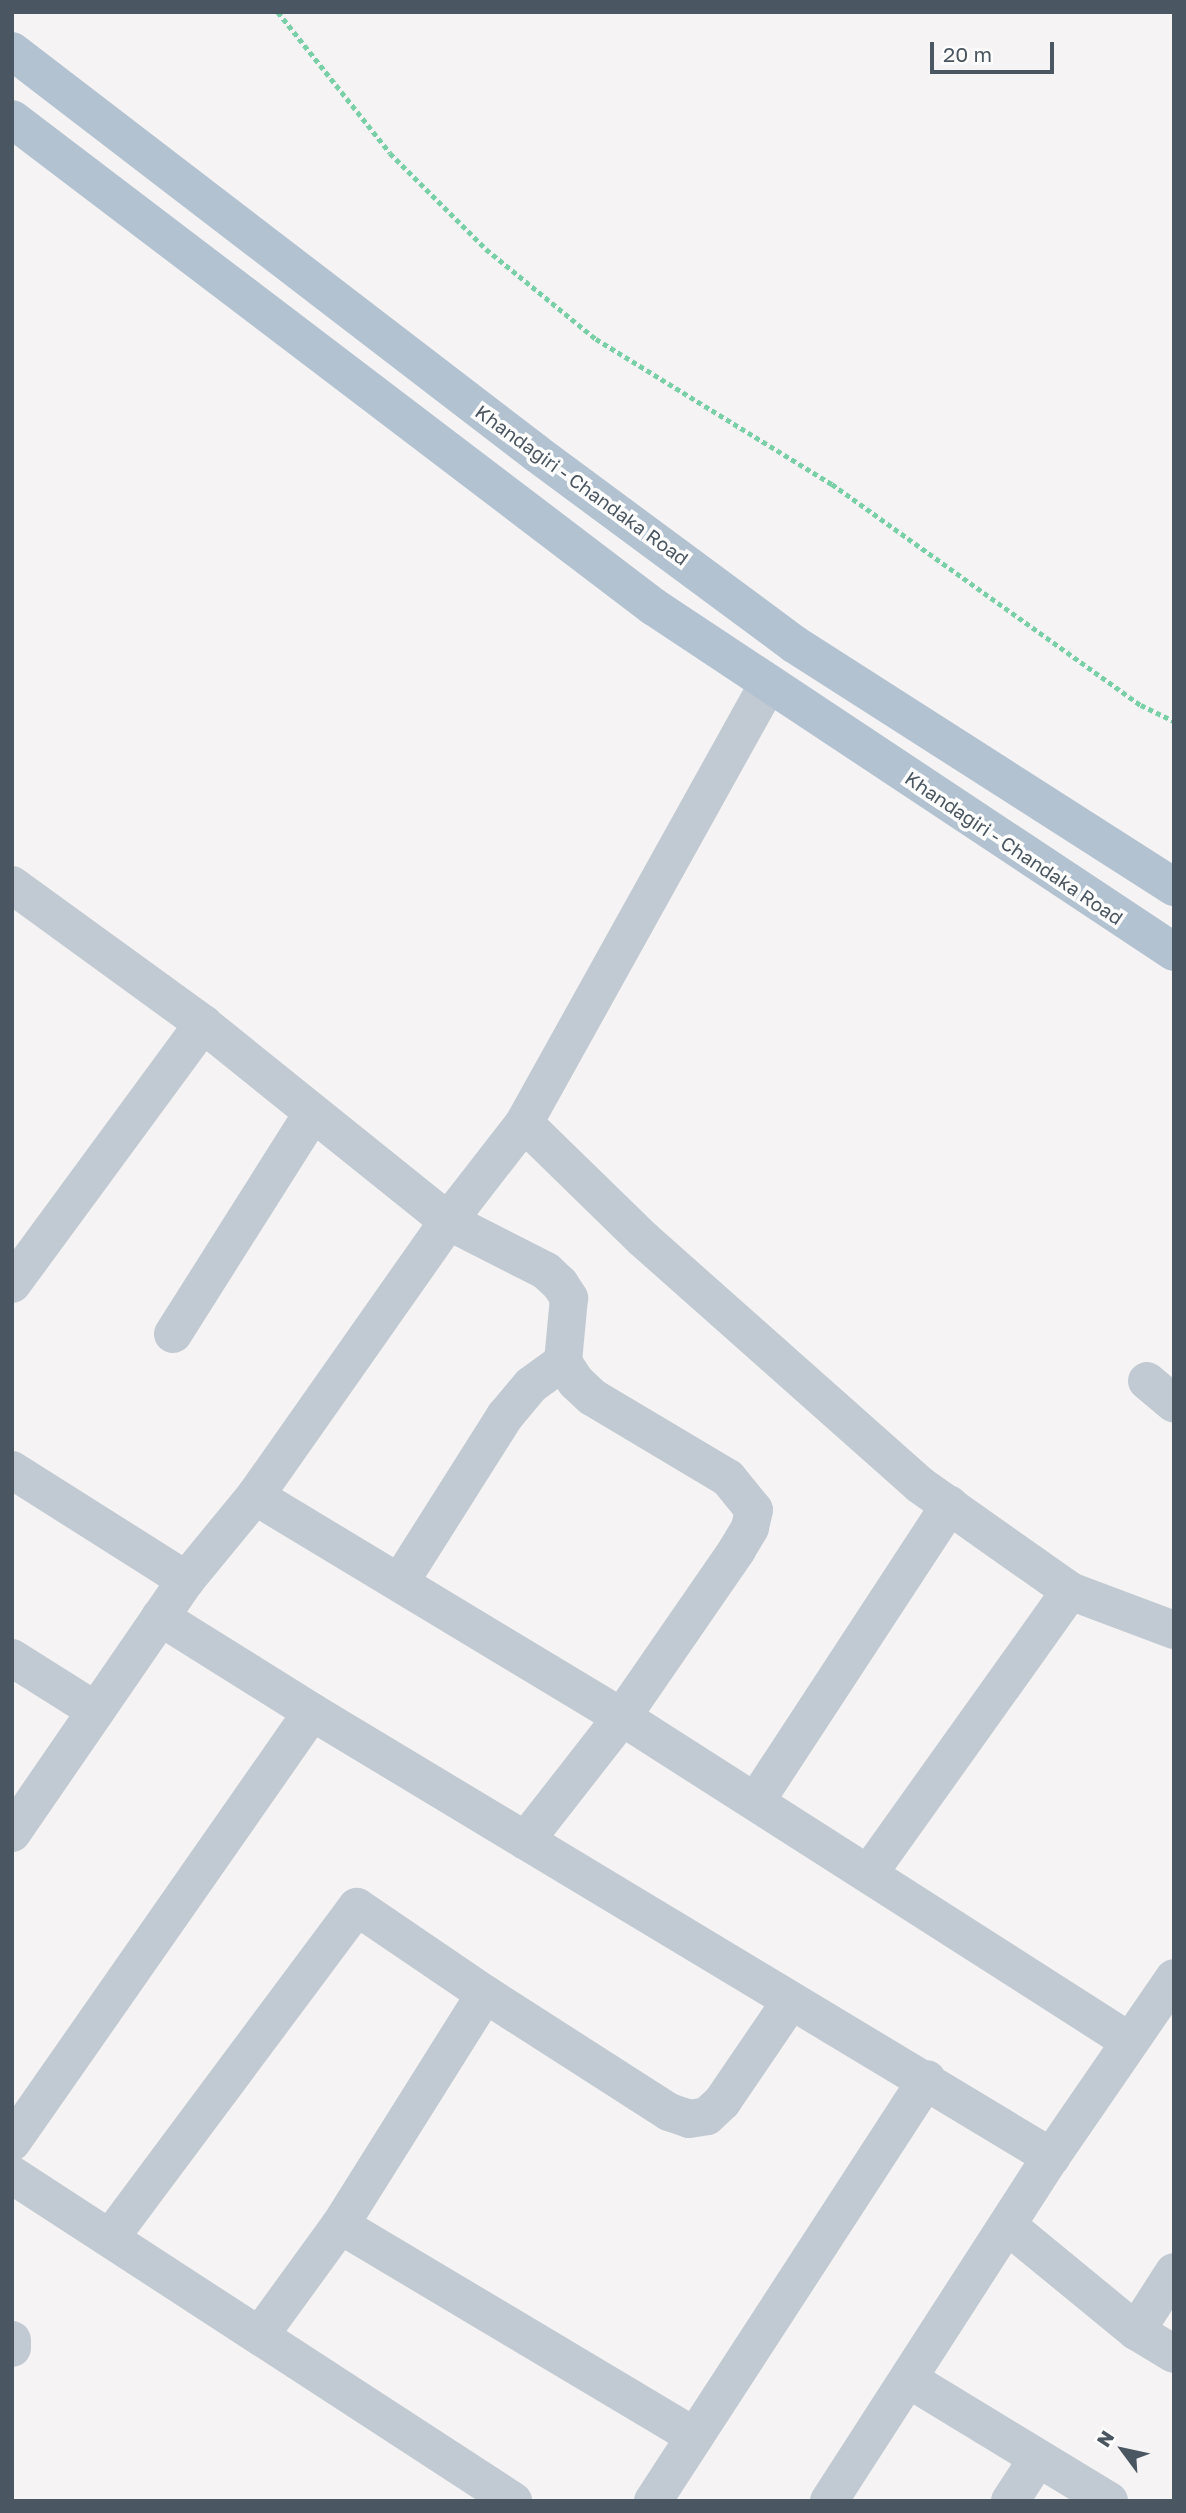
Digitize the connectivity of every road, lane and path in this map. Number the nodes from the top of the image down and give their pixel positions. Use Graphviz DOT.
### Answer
graph roads {
  1 [pos="278,12"];
  2 [pos="12,51"];
  3 [pos="12,119"];
  4 [pos="768,684"];
  5 [pos="1174,721"];
  6 [pos="12,885"];
  7 [pos="1174,887"];
  8 [pos="1174,952"];
  9 [pos="203,1024"];
  10 [pos="312,1114"];
  11 [pos="524,1123"];
  12 [pos="448,1221"];
  13 [pos="12,1284"];
  14 [pos="173,1334"];
  15 [pos="563,1362"];
  16 [pos="12,1471"];
  17 [pos="255,1496"];
  18 [pos="950,1505"];
  19 [pos="186,1580"];
  20 [pos="400,1582"];
  21 [pos="1070,1591"];
  22 [pos="160,1617"];
  23 [pos="1174,1630"];
  24 [pos="12,1658"];
  25 [pos="96,1711"];
  26 [pos="312,1712"];
  27 [pos="622,1717"];
  28 [pos="756,1801"];
  29 [pos="12,1833"];
  30 [pos="525,1841"];
  31 [pos="869,1873"];
  32 [pos="1174,1978"];
  33 [pos="485,1994"];
  34 [pos="790,2002"];
  35 [pos="1129,2041"];
  36 [pos="927,2079"];
  37 [pos="12,2142"];
  38 [pos="1051,2157"];
  39 [pos="12,2175"];
  40 [pos="340,2225"];
  41 [pos="1008,2226"];
  42 [pos="110,2238"];
  43 [pos="1174,2272"];
  44 [pos="1136,2331"];
  45 [pos="260,2335"];
  46 [pos="12,2340"];
  47 [pos="12,2348"];
  48 [pos="1174,2354"];
  49 [pos="910,2381"];
  50 [pos="695,2437"];
  51 [pos="1038,2458"];
  52 [pos="513,2501"];
  53 [pos="653,2501"];
  54 [pos="829,2501"];
  55 [pos="1010,2501"];
  56 [pos="1109,2501"];
  1 -- 5 [label="path"];
  2 -- 7 [label="main road, Khandagiri - Chandaka Road"];
  3 -- 4 [label="main road, Khandagiri - Chandaka Road"];
  4 -- 8 [label="main road, Khandagiri - Chandaka Road"];
  4 -- 11 [label="street"];
  6 -- 9 [label="street"];
  9 -- 10 [label="street"];
  9 -- 13 [label="street"];
  10 -- 12 [label="street"];
  10 -- 14 [label="street"];
  11 -- 12 [label="street"];
  11 -- 18 [label="street"];
  12 -- 15 [label="street"];
  12 -- 17 [label="street"];
  15 -- 20 [label="street"];
  15 -- 27 [label="street"];
  16 -- 19 [label="street"];
  17 -- 19 [label="street"];
  17 -- 20 [label="street"];
  18 -- 21 [label="street"];
  18 -- 28 [label="street"];
  19 -- 22 [label="street"];
  20 -- 27 [label="street"];
  21 -- 23 [label="street"];
  21 -- 31 [label="street"];
  22 -- 25 [label="street"];
  22 -- 26 [label="street"];
  24 -- 25 [label="street"];
  25 -- 29 [label="street"];
  26 -- 30 [label="street"];
  26 -- 37 [label="street"];
  27 -- 28 [label="street"];
  27 -- 30 [label="street"];
  28 -- 31 [label="street"];
  30 -- 34 [label="street"];
  31 -- 35 [label="street"];
  32 -- 35 [label="street"];
  33 -- 34 [label="street"];
  33 -- 40 [label="street"];
  33 -- 42 [label="street"];
  34 -- 36 [label="street"];
  35 -- 38 [label="street"];
  36 -- 38 [label="street"];
  36 -- 50 [label="street"];
  38 -- 41 [label="street"];
  39 -- 42 [label="street"];
  40 -- 45 [label="street"];
  40 -- 50 [label="street"];
  41 -- 44 [label="street"];
  41 -- 49 [label="street"];
  42 -- 45 [label="street"];
  43 -- 44 [label="street"];
  44 -- 48 [label="street"];
  45 -- 52 [label="street"];
  46 -- 47 [label="street"];
  49 -- 51 [label="street"];
  49 -- 54 [label="street"];
  50 -- 53 [label="street"];
  51 -- 55 [label="street"];
  51 -- 56 [label="street"];
}
